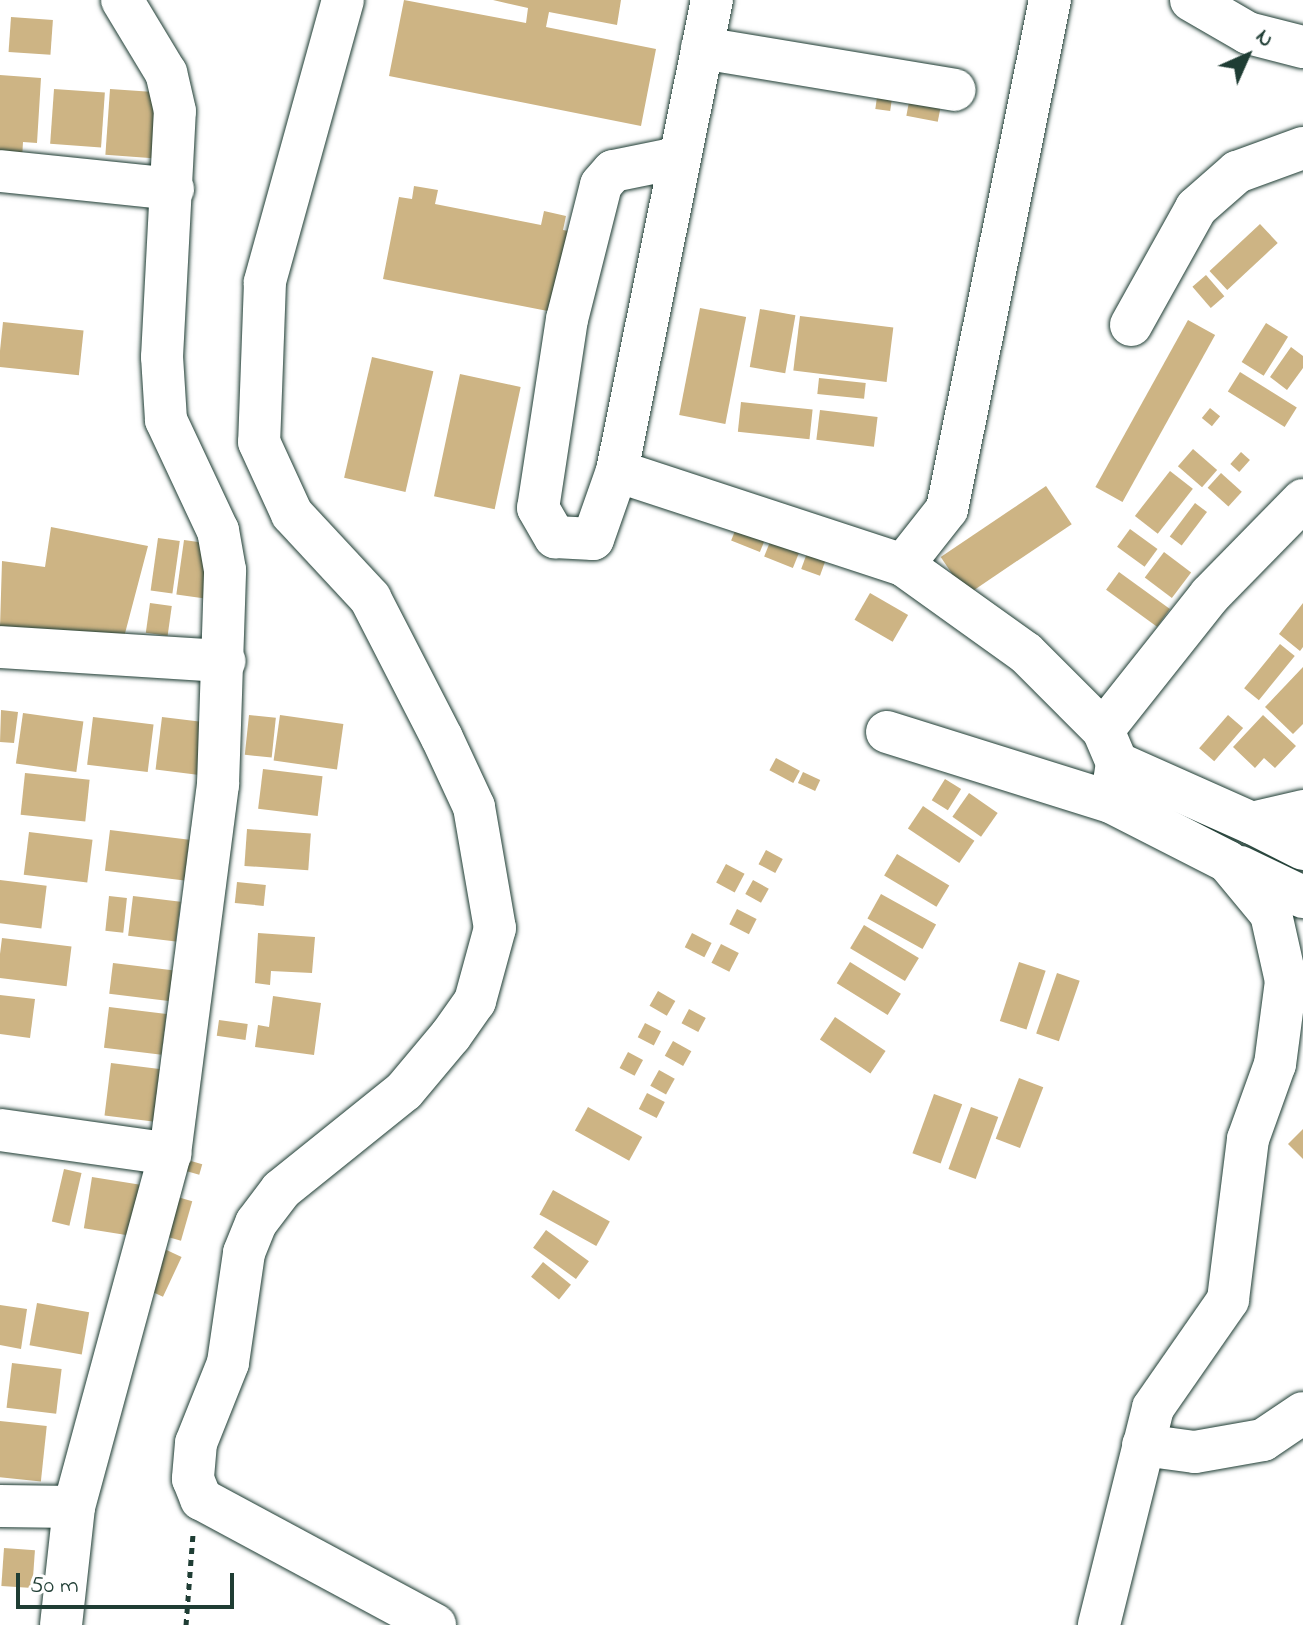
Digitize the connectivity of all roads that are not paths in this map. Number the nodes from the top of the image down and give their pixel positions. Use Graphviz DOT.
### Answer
graph roads {
  1 [pos="122,0"];
  2 [pos="343,0"];
  3 [pos="712,0"];
  4 [pos="1050,0"];
  5 [pos="1191,0"];
  6 [pos="1303,47"];
  7 [pos="702,48"];
  8 [pos="955,90"];
  9 [pos="1303,148"];
  10 [pos="677,158"];
  11 [pos="0,171"];
  12 [pos="173,189"];
  13 [pos="1131,325"];
  14 [pos="617,471"];
  15 [pos="1303,500"];
  16 [pos="903,565"];
  17 [pos="0,647"];
  18 [pos="225,661"];
  19 [pos="887,732"];
  20 [pos="1110,765"];
  21 [pos="1303,811"];
  22 [pos="1252,823"];
  23 [pos="1303,849"];
  24 [pos="1228,862"];
  25 [pos="1303,897"];
  26 [pos="0,1130"];
  27 [pos="170,1154"];
  28 [pos="1303,1413"];
  29 [pos="1143,1445"];
  30 [pos="0,1506"];
  31 [pos="74,1507"];
  32 [pos="61,1625"];
  33 [pos="435,1625"];
  34 [pos="1099,1625"];
  1 -- 12 [label="street"];
  2 -- 33 [label="street"];
  3 -- 7 [label="street"];
  4 -- 16 [label="street"];
  5 -- 6 [label="street"];
  7 -- 8 [label="street"];
  7 -- 10 [label="street"];
  9 -- 13 [label="street"];
  10 -- 14 [label="street"];
  10 -- 14 [label="street"];
  11 -- 12 [label="street"];
  12 -- 18 [label="street"];
  14 -- 16 [label="street"];
  15 -- 20 [label="street"];
  16 -- 20 [label="street"];
  17 -- 18 [label="street"];
  18 -- 27 [label="street"];
  19 -- 20 [label="street"];
  20 -- 22 [label="street"];
  20 -- 24 [label="street"];
  21 -- 22 [label="street"];
  22 -- 23 [label="street"];
  24 -- 25 [label="street"];
  24 -- 29 [label="street"];
  26 -- 27 [label="street"];
  27 -- 31 [label="street"];
  28 -- 29 [label="street"];
  29 -- 34 [label="street"];
  30 -- 31 [label="street"];
  31 -- 32 [label="street"];
}
